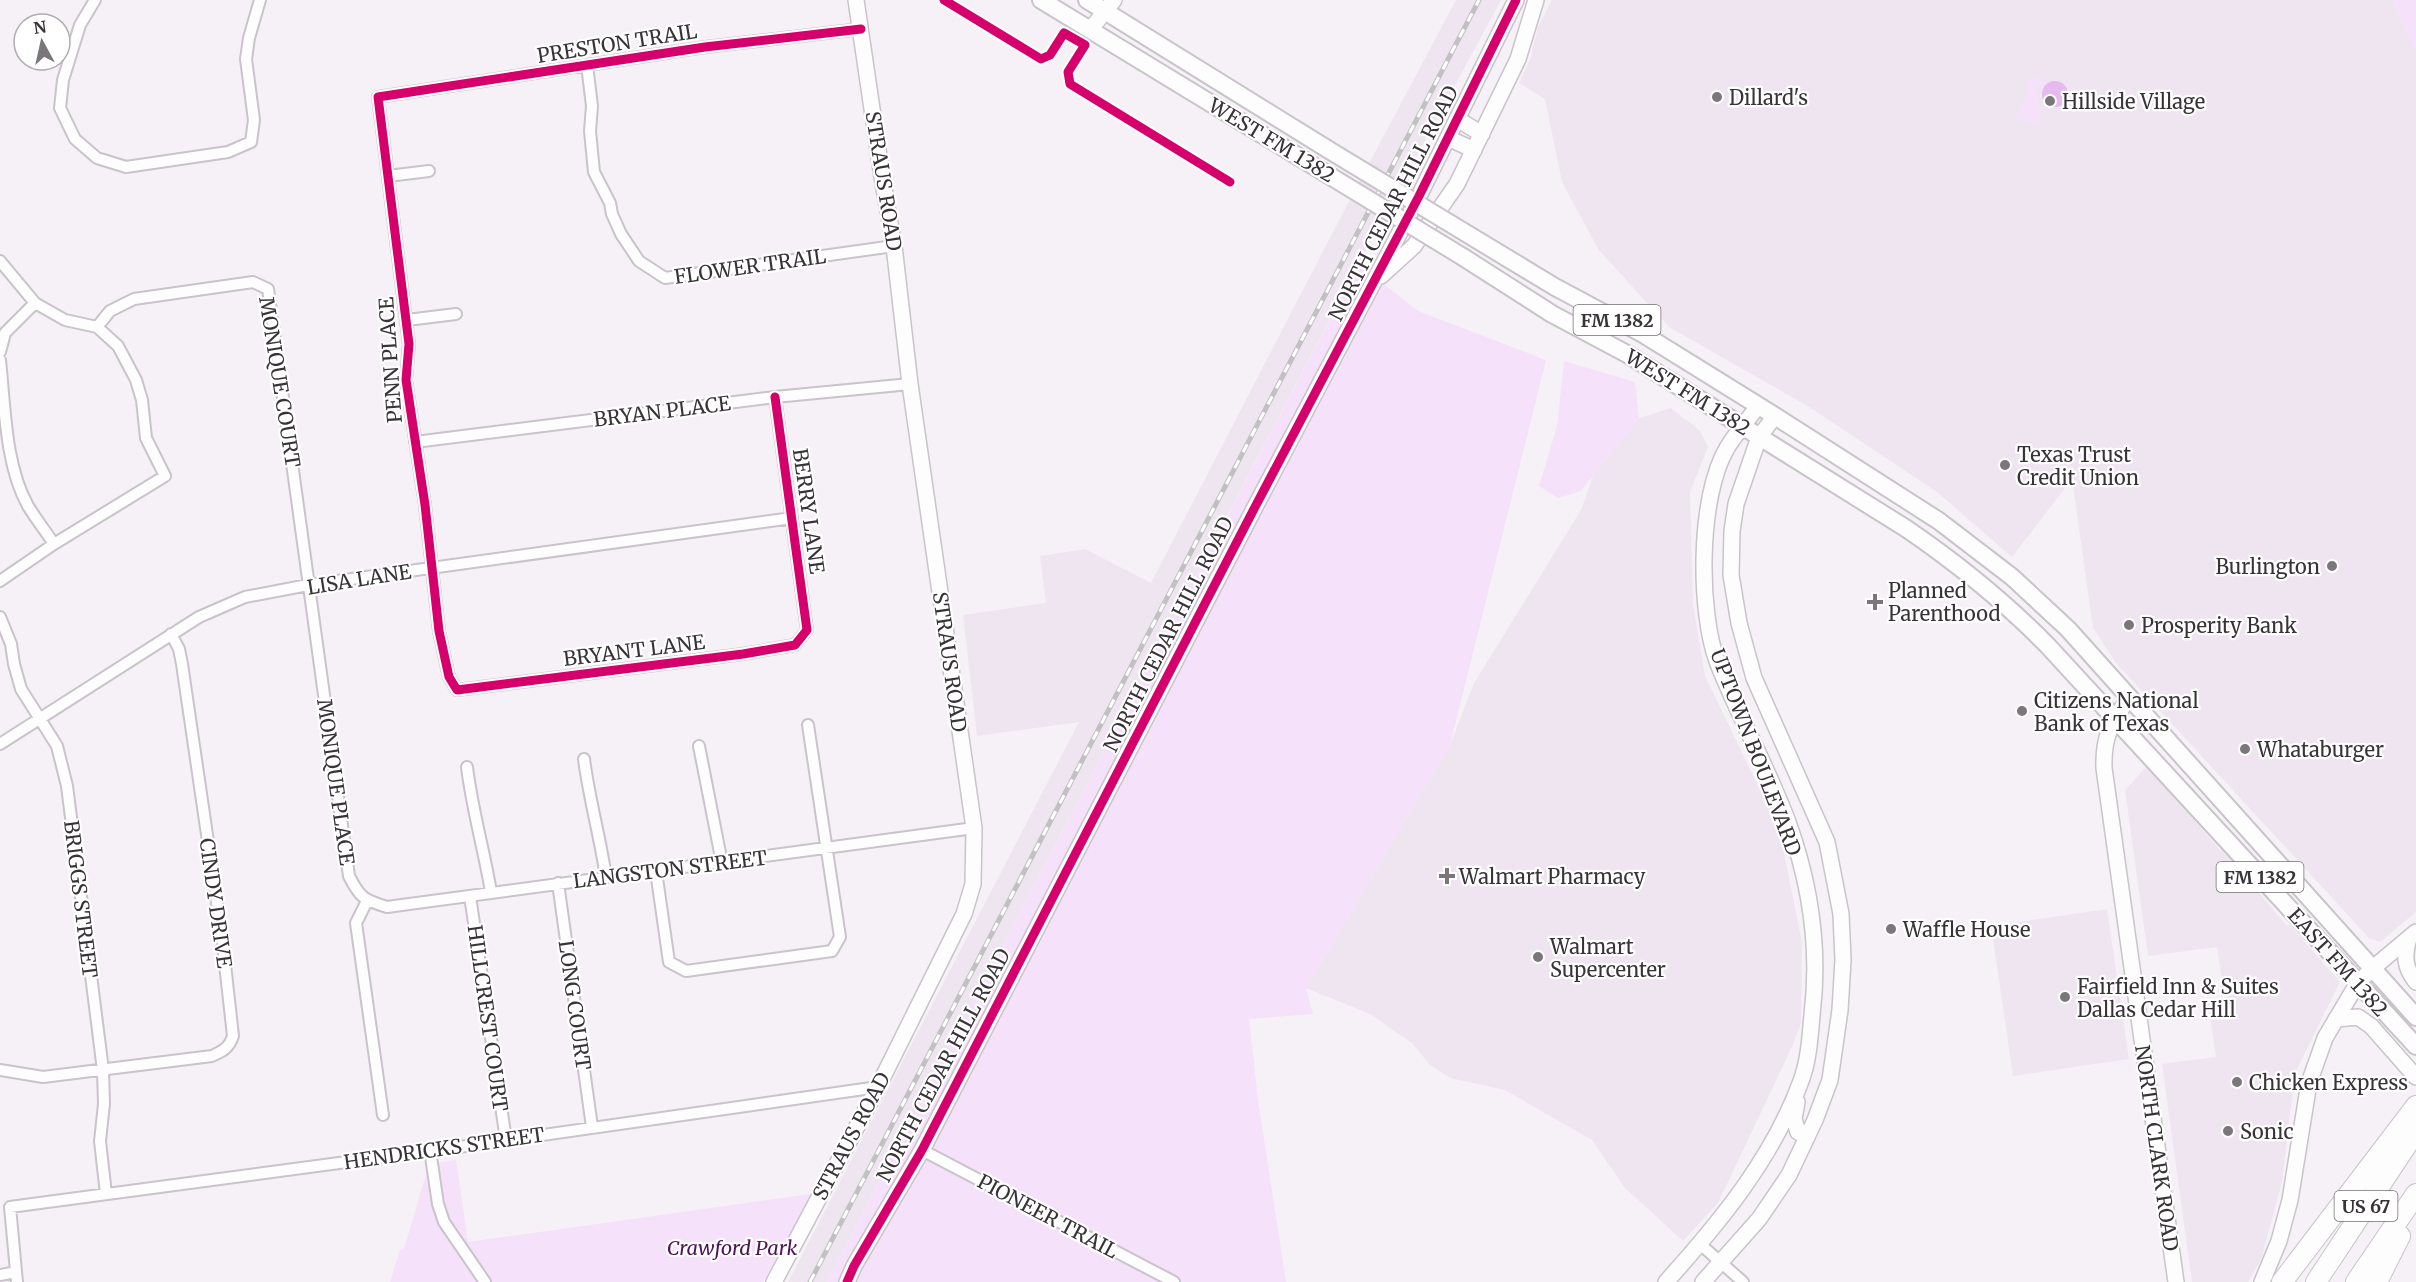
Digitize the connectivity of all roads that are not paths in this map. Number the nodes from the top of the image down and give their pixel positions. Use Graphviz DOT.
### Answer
graph roads {
  1 [pos="95,0"];
  2 [pos="260,0"];
  3 [pos="856,0"];
  4 [pos="1041,0"];
  5 [pos="1088,0"];
  6 [pos="1516,0"];
  7 [pos="1536,0"];
  8 [pos="1110,5"];
  9 [pos="1084,26"];
  10 [pos="861,29"];
  11 [pos="587,65"];
  12 [pos="378,97"];
  13 [pos="1457,119"];
  14 [pos="1482,134"];
  15 [pos="1448,138"];
  16 [pos="1474,150"];
  17 [pos="429,171"];
  18 [pos="388,176"];
  19 [pos="894,246"];
  20 [pos="0,261"];
  21 [pos="1372,284"];
  22 [pos="35,303"];
  23 [pos="456,314"];
  24 [pos="407,320"];
  25 [pos="98,327"];
  26 [pos="0,352"];
  27 [pos="0,360"];
  28 [pos="910,384"];
  29 [pos="775,397"];
  30 [pos="1758,406"];
  31 [pos="1775,416"];
  32 [pos="1743,427"];
  33 [pos="1759,437"];
  34 [pos="415,442"];
  35 [pos="792,518"];
  36 [pos="54,544"];
  37 [pos="431,568"];
  38 [pos="0,581"];
  39 [pos="308,585"];
  40 [pos="0,617"];
  41 [pos="807,630"];
  42 [pos="171,634"];
  43 [pos="457,690"];
  44 [pos="2128,699"];
  45 [pos="39,718"];
  46 [pos="2115,718"];
  47 [pos="808,725"];
  48 [pos="0,744"];
  49 [pos="699,746"];
  50 [pos="584,759"];
  51 [pos="467,767"];
  52 [pos="2191,802"];
  53 [pos="974,828"];
  54 [pos="2256,839"];
  55 [pos="826,848"];
  56 [pos="2241,855"];
  57 [pos="2275,861"];
  58 [pos="722,863"];
  59 [pos="656,870"];
  60 [pos="606,877"];
  61 [pos="558,884"];
  62 [pos="491,892"];
  63 [pos="470,896"];
  64 [pos="367,901"];
  65 [pos="2412,935"];
  66 [pos="1815,960"];
  67 [pos="1843,960"];
  68 [pos="2373,968"];
  69 [pos="2416,982"];
  70 [pos="2358,984"];
  71 [pos="2416,1017"];
  72 [pos="2336,1019"];
  73 [pos="2415,1044"];
  74 [pos="0,1070"];
  75 [pos="103,1071"];
  76 [pos="2414,1074"];
  77 [pos="1802,1079"];
  78 [pos="878,1087"];
  79 [pos="2416,1106"];
  80 [pos="383,1115"];
  81 [pos="592,1127"];
  82 [pos="2416,1131"];
  83 [pos="1807,1137"];
  84 [pos="506,1140"];
  85 [pos="430,1150"];
  86 [pos="922,1150"];
  87 [pos="106,1194"];
  88 [pos="2416,1194"];
  89 [pos="2416,1203"];
  90 [pos="1700,1244"];
  91 [pos="1721,1261"];
  92 [pos="0,1275"];
  93 [pos="17,1277"];
  94 [pos="485,1282"];
  95 [pos="774,1282"];
  96 [pos="847,1282"];
  97 [pos="1174,1282"];
  98 [pos="1666,1282"];
  99 [pos="1702,1282"];
  100 [pos="1743,1282"];
  101 [pos="2175,1282"];
  102 [pos="2262,1282"];
  103 [pos="2282,1282"];
  104 [pos="2316,1282"];
  105 [pos="2356,1282"];
  106 [pos="2377,1282"];
  1 -- 2 [label="street"];
  3 -- 10 [label="street, STRAUS ROAD"];
  4 -- 9 [label="main road, WEST FM 1382 / FM 1382"];
  5 -- 8 [label="main road, WEST FM 1382 / FM 1382"];
  5 -- 9 [label="street"];
  6 -- 13 [label="street, NORTH CEDAR HILL ROAD"];
  7 -- 14 [label="street, NORTH CEDAR HILL ROAD"];
  8 -- 9 [label="street"];
  8 -- 30 [label="main road, WEST FM 1382 / FM 1382, bridge"];
  9 -- 32 [label="main road, WEST FM 1382 / FM 1382, bridge"];
  10 -- 11 [label="street, PRESTON TRAIL"];
  10 -- 19 [label="street, STRAUS ROAD"];
  11 -- 12 [label="street, PRESTON TRAIL"];
  11 -- 19 [label="street, FLOWER TRAIL"];
  12 -- 18 [label="street, PENN PLACE"];
  13 -- 14 [label="street"];
  13 -- 15 [label="street, NORTH CEDAR HILL ROAD"];
  14 -- 16 [label="street, NORTH CEDAR HILL ROAD"];
  15 -- 16 [label="street"];
  15 -- 21 [label="street, NORTH CEDAR HILL ROAD"];
  16 -- 21 [label="street, NORTH CEDAR HILL ROAD"];
  17 -- 18 [label="street"];
  18 -- 24 [label="street, PENN PLACE"];
  19 -- 28 [label="street, STRAUS ROAD"];
  20 -- 22 [label="street"];
  21 -- 86 [label="street, NORTH CEDAR HILL ROAD"];
  22 -- 25 [label="street"];
  22 -- 26 [label="street"];
  23 -- 24 [label="street, PENN PLACE"];
  24 -- 34 [label="street, PENN PLACE"];
  25 -- 36 [label="street"];
  25 -- 39 [label="street, MONIQUE COURT"];
  27 -- 36 [label="street"];
  28 -- 29 [label="street, BRYAN PLACE"];
  28 -- 53 [label="street, STRAUS ROAD"];
  29 -- 34 [label="street, BRYAN PLACE"];
  29 -- 35 [label="street, BERRY LANE"];
  30 -- 31 [label="main road, WEST FM 1382 / FM 1382"];
  30 -- 32 [label="street, UPTOWN BOULEVARD"];
  31 -- 33 [label="street, UPTOWN BOULEVARD"];
  31 -- 44 [label="main road, WEST FM 1382 / FM 1382"];
  32 -- 33 [label="main road, WEST FM 1382 / FM 1382"];
  32 -- 66 [label="street, UPTOWN BOULEVARD"];
  33 -- 46 [label="main road, WEST FM 1382 / FM 1382"];
  33 -- 67 [label="street, UPTOWN BOULEVARD"];
  34 -- 37 [label="street, PENN PLACE"];
  35 -- 37 [label="street, LISA LANE"];
  35 -- 41 [label="street, BERRY LANE"];
  36 -- 38 [label="street"];
  37 -- 39 [label="street, LISA LANE"];
  37 -- 43 [label="street, PENN PLACE"];
  39 -- 42 [label="street, LISA LANE"];
  39 -- 64 [label="street, MONIQUE PLACE"];
  40 -- 45 [label="street, BRIGGS STREET"];
  41 -- 43 [label="street, BRYANT LANE"];
  42 -- 45 [label="street, LISA LANE"];
  42 -- 75 [label="street, CINDY DRIVE"];
  44 -- 46 [label="street, NORTH CLARK ROAD"];
  44 -- 54 [label="main road, EAST FM 1382 / FM 1382"];
  45 -- 48 [label="street, LISA LANE"];
  45 -- 75 [label="street, BRIGGS STREET"];
  46 -- 52 [label="main road, EAST FM 1382 / FM 1382"];
  46 -- 101 [label="street, NORTH CLARK ROAD"];
  47 -- 55 [label="street"];
  49 -- 58 [label="street"];
  50 -- 60 [label="street"];
  51 -- 62 [label="street"];
  52 -- 54 [label="main road"];
  52 -- 56 [label="main road, EAST FM 1382 / FM 1382"];
  53 -- 55 [label="street, LANGSTON STREET"];
  53 -- 78 [label="street, STRAUS ROAD"];
  54 -- 57 [label="main road, EAST FM 1382 / FM 1382"];
  55 -- 58 [label="street, LANGSTON STREET"];
  55 -- 59 [label="street"];
  56 -- 57 [label="main road"];
  56 -- 70 [label="main road, EAST FM 1382 / FM 1382"];
  57 -- 68 [label="main road, EAST FM 1382 / FM 1382"];
  58 -- 59 [label="street, LANGSTON STREET"];
  59 -- 60 [label="street, LANGSTON STREET"];
  60 -- 61 [label="street, LANGSTON STREET"];
  61 -- 62 [label="street, LANGSTON STREET"];
  61 -- 81 [label="street, LONG COURT"];
  62 -- 63 [label="street, LANGSTON STREET"];
  63 -- 64 [label="street, LANGSTON STREET"];
  63 -- 84 [label="street, HILLCREST COURT"];
  64 -- 80 [label="street"];
  65 -- 68 [label="street"];
  65 -- 69 [label="street"];
  66 -- 67 [label="street"];
  66 -- 77 [label="street, UPTOWN BOULEVARD"];
  67 -- 83 [label="street, UPTOWN BOULEVARD"];
  68 -- 70 [label="street"];
  68 -- 71 [label="main road, EAST FM 1382 / FM 1382"];
  70 -- 72 [label="street"];
  70 -- 73 [label="main road, EAST FM 1382 / FM 1382"];
  72 -- 76 [label="street"];
  72 -- 102 [label="street"];
  74 -- 75 [label="street"];
  75 -- 87 [label="street, BRIGGS STREET"];
  77 -- 83 [label="street"];
  77 -- 90 [label="street, UPTOWN BOULEVARD"];
  78 -- 81 [label="street, HENDRICKS STREET"];
  78 -- 95 [label="street, STRAUS ROAD"];
  79 -- 103 [label="highway"];
  81 -- 84 [label="street, HENDRICKS STREET"];
  82 -- 104 [label="highway, US 67"];
  83 -- 91 [label="street, UPTOWN BOULEVARD"];
  84 -- 85 [label="street, HENDRICKS STREET"];
  85 -- 87 [label="street, HENDRICKS STREET"];
  85 -- 94 [label="street"];
  86 -- 96 [label="street, NORTH CEDAR HILL ROAD"];
  86 -- 97 [label="street, PIONEER TRAIL"];
  87 -- 93 [label="street, HENDRICKS STREET"];
  88 -- 105 [label="highway, US 67"];
  89 -- 106 [label="highway"];
  90 -- 91 [label="street"];
  90 -- 98 [label="street, UPTOWN BOULEVARD"];
  91 -- 99 [label="street, UPTOWN BOULEVARD"];
  91 -- 100 [label="street"];
  92 -- 93 [label="street"];
}
